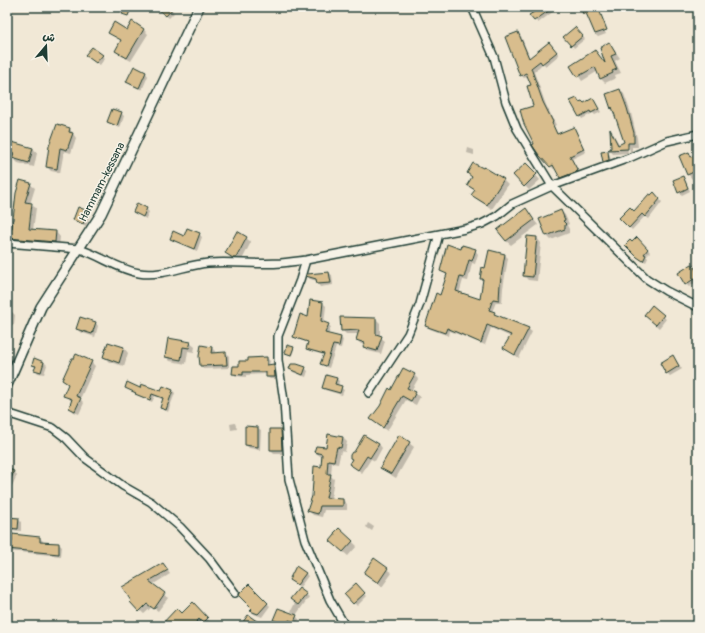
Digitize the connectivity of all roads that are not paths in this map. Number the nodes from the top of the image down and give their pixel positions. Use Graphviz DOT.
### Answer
graph roads {
  1 [pos="199,7"];
  2 [pos="472,7"];
  3 [pos="698,134"];
  4 [pos="552,186"];
  5 [pos="440,234"];
  6 [pos="7,243"];
  7 [pos="79,249"];
  8 [pos="306,260"];
  9 [pos="698,307"];
  10 [pos="7,385"];
  11 [pos="369,393"];
  12 [pos="7,413"];
  13 [pos="235,593"];
  14 [pos="345,626"];
  1 -- 7 [label="street, Hammam-kessana"];
  2 -- 4 [label="street"];
  3 -- 4 [label="street"];
  4 -- 5 [label="street"];
  4 -- 9 [label="street"];
  5 -- 8 [label="street"];
  5 -- 11 [label="street"];
  6 -- 7 [label="street"];
  7 -- 8 [label="street"];
  7 -- 10 [label="street, Hammam-kessana"];
  8 -- 14 [label="street"];
  12 -- 13 [label="street"];
}
